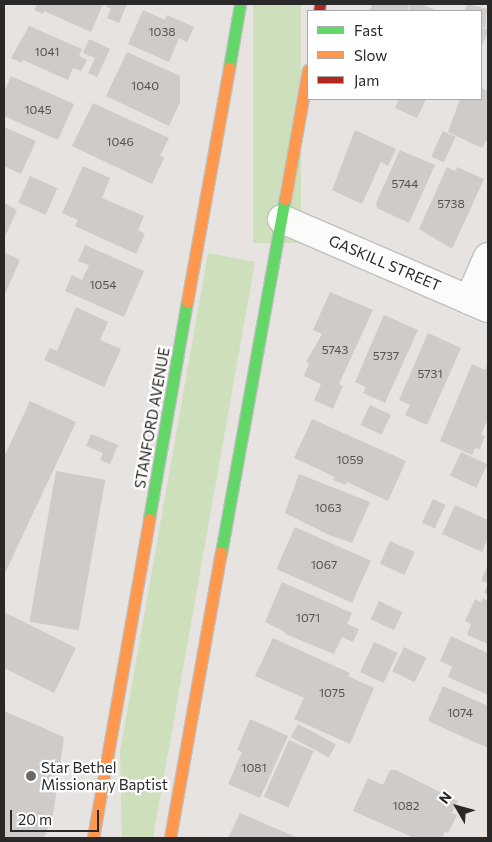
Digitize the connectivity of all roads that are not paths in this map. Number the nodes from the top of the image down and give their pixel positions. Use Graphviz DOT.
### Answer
graph roads {
  1 [pos="240,4"];
  2 [pos="307,76"];
  3 [pos="282,219"];
  4 [pos="488,257"];
  5 [pos="479,304"];
  6 [pos="93,838"];
  7 [pos="170,838"];
  1 -- 6 [label="main road, STANFORD AVENUE"];
  2 -- 3 [label="main road"];
  3 -- 5 [label="street, GASKILL STREET"];
  3 -- 7 [label="main road"];
  4 -- 5 [label="street"];
}
